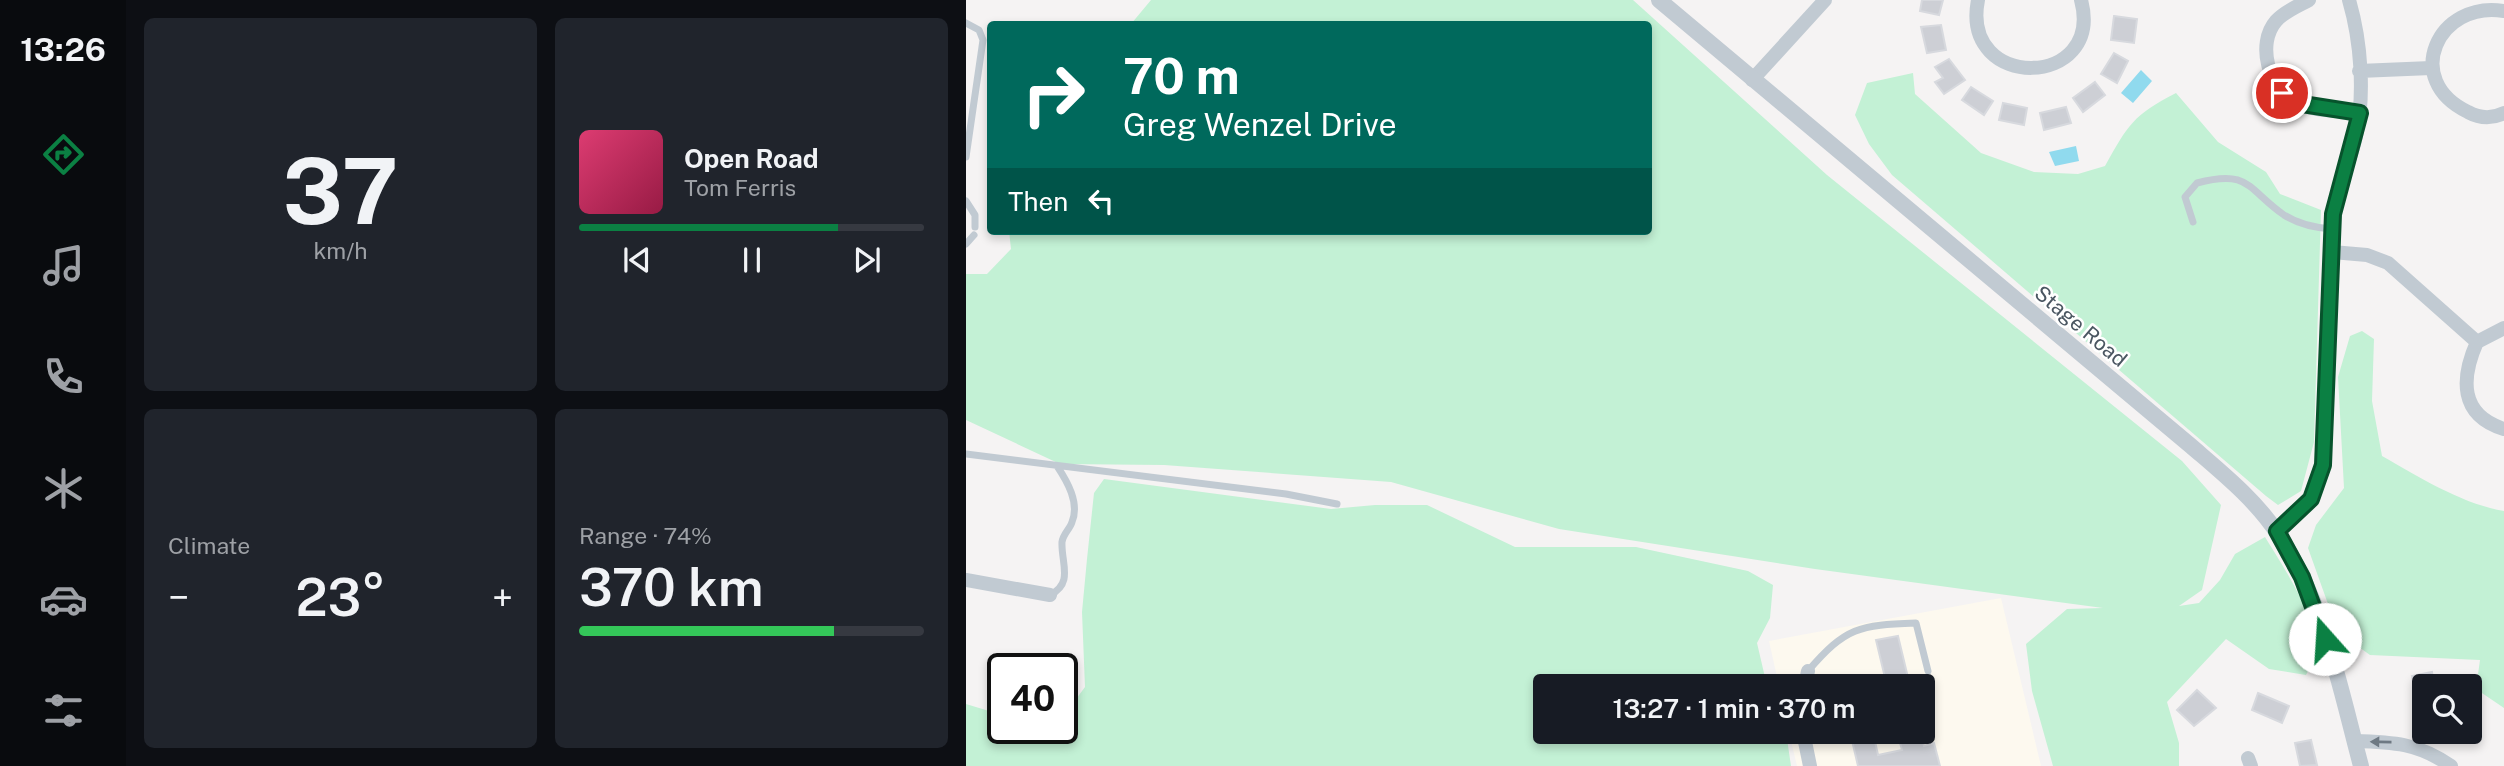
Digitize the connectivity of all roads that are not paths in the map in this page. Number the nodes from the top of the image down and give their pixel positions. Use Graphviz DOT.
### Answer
graph roads {
  1 [pos="1659,0"];
  2 [pos="1825,0"];
  3 [pos="1978,0"];
  4 [pos="2081,0"];
  5 [pos="2309,0"];
  6 [pos="2349,0"];
  7 [pos="2504,12"];
  8 [pos="966,23"];
  9 [pos="2431,68"];
  10 [pos="2358,71"];
  11 [pos="1752,80"];
  12 [pos="2360,113"];
  13 [pos="2504,113"];
  14 [pos="966,158"];
  15 [pos="966,201"];
  16 [pos="2193,222"];
  17 [pos="2333,229"];
  18 [pos="966,244"];
  19 [pos="2332,252"];
  20 [pos="2504,328"];
  21 [pos="2477,342"];
  22 [pos="2504,429"];
  23 [pos="966,454"];
  24 [pos="1057,466"];
  25 [pos="1337,504"];
  26 [pos="2277,531"];
  27 [pos="966,580"];
  28 [pos="1051,595"];
  29 [pos="1928,671"];
  30 [pos="1810,674"];
  31 [pos="2354,741"];
  32 [pos="1805,744"];
  33 [pos="1810,766"];
  34 [pos="2361,766"];
  35 [pos="2451,766"];
  1 -- 11 [label="street, Stage Road"];
  2 -- 11 [label="street"];
  3 -- 4 [label="street"];
  5 -- 12 [label="street"];
  6 -- 10 [label="street"];
  7 -- 9 [label="street"];
  8 -- 14 [label="lane"];
  9 -- 10 [label="street"];
  9 -- 13 [label="street"];
  10 -- 12 [label="street"];
  11 -- 26 [label="street, Stage Road"];
  12 -- 17 [label="street"];
  15 -- 18 [label="lane"];
  16 -- 17 [label="lane"];
  17 -- 19 [label="street"];
  19 -- 21 [label="street"];
  19 -- 26 [label="street"];
  20 -- 21 [label="street"];
  21 -- 22 [label="street"];
  23 -- 24 [label="lane"];
  24 -- 25 [label="lane"];
  24 -- 28 [label="lane"];
  26 -- 31 [label="street, Stage Road"];
  27 -- 28 [label="street"];
  29 -- 30 [label="lane"];
  31 -- 34 [label="street, Stage Road"];
  35 -- 31 [label="street, one-way"];
  32 -- 33 [label="street"];
}
